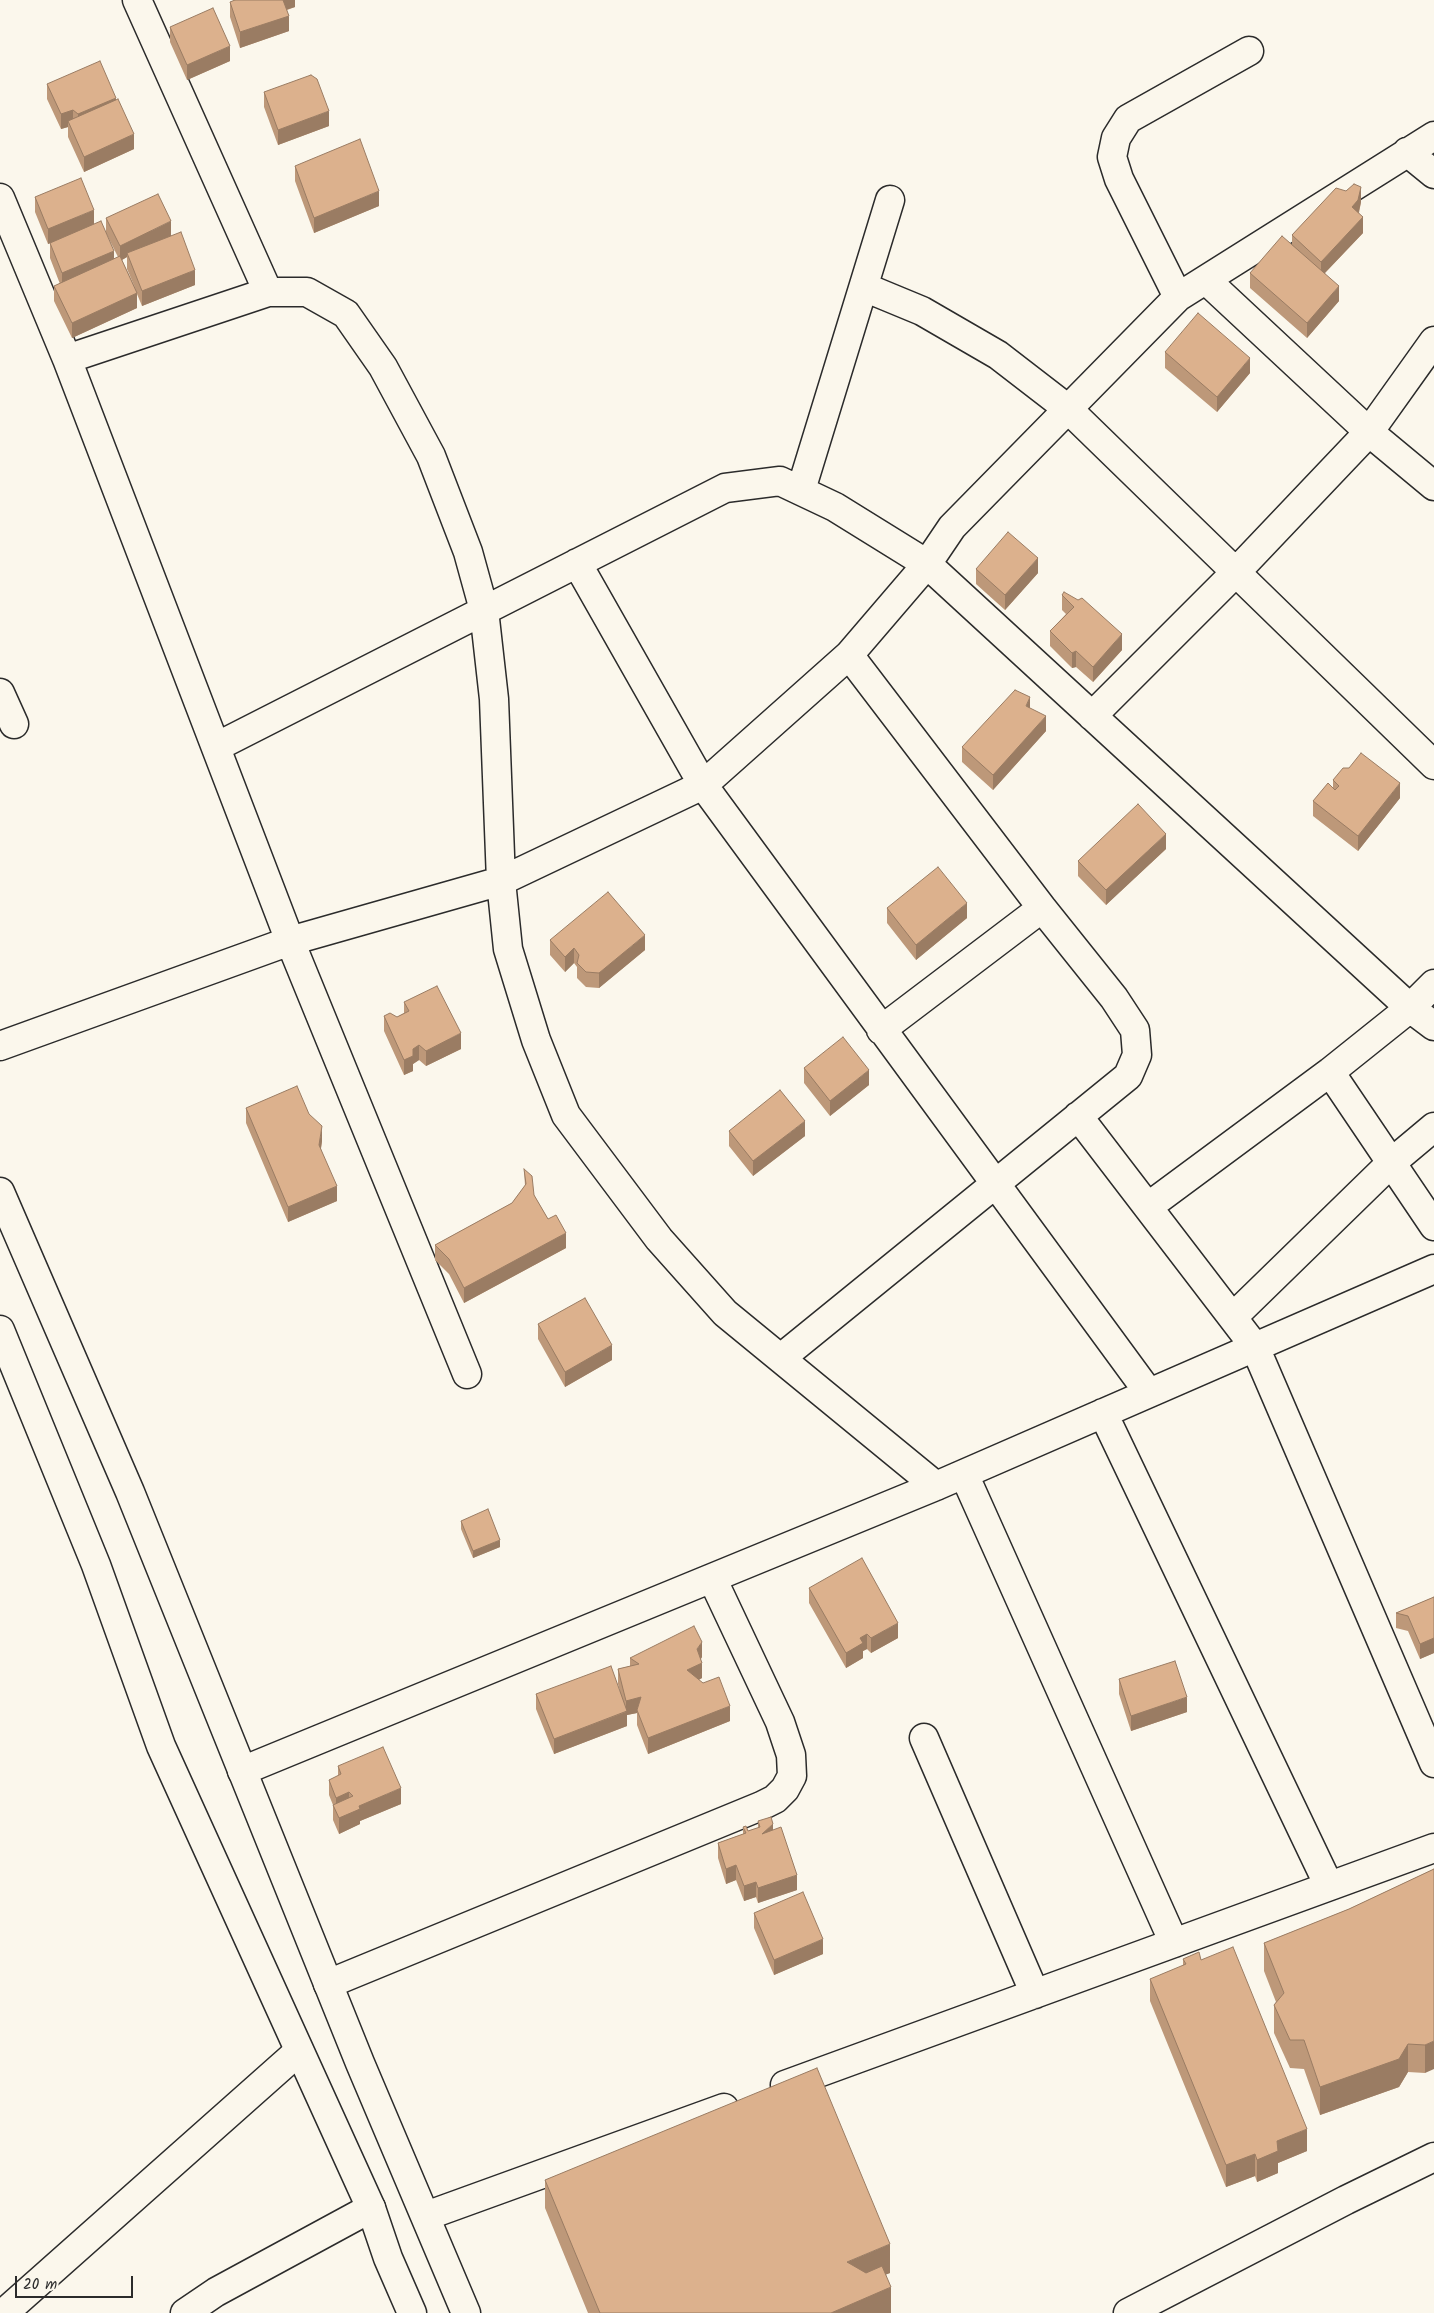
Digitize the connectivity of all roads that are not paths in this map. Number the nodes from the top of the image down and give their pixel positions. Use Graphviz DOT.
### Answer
graph roads {
  1 [pos="137,0"];
  2 [pos="1248,51"];
  3 [pos="1434,136"];
  4 [pos="1407,152"];
  5 [pos="1434,174"];
  6 [pos="0,198"];
  7 [pos="890,200"];
  8 [pos="1206,280"];
  9 [pos="864,287"];
  10 [pos="268,292"];
  11 [pos="1178,297"];
  12 [pos="1434,341"];
  13 [pos="68,359"];
  14 [pos="1068,409"];
  15 [pos="1369,432"];
  16 [pos="1434,486"];
  17 [pos="802,490"];
  18 [pos="578,562"];
  19 [pos="927,564"];
  20 [pos="1236,572"];
  21 [pos="484,610"];
  22 [pos="849,655"];
  23 [pos="0,693"];
  24 [pos="1092,716"];
  25 [pos="14,724"];
  26 [pos="216,747"];
  27 [pos="1434,765"];
  28 [pos="703,785"];
  29 [pos="500,881"];
  30 [pos="1042,908"];
  31 [pos="290,941"];
  32 [pos="1434,984"];
  33 [pos="1410,1008"];
  34 [pos="1434,1026"];
  35 [pos="881,1030"];
  36 [pos="0,1046"];
  37 [pos="1330,1072"];
  38 [pos="1078,1116"];
  39 [pos="1434,1127"];
  40 [pos="1391,1163"];
  41 [pos="995,1184"];
  42 [pos="0,1192"];
  43 [pos="1149,1206"];
  44 [pos="1434,1226"];
  45 [pos="1434,1269"];
  46 [pos="1233,1317"];
  47 [pos="0,1330"];
  48 [pos="1255,1346"];
  49 [pos="781,1358"];
  50 [pos="467,1374"];
  51 [pos="1149,1393"];
  52 [pos="1103,1413"];
  53 [pos="964,1474"];
  54 [pos="936,1486"];
  55 [pos="712,1578"];
  56 [pos="924,1738"];
  57 [pos="1434,1762"];
  58 [pos="242,1771"];
  59 [pos="1434,1848"];
  60 [pos="1328,1886"];
  61 [pos="1174,1943"];
  62 [pos="328,1984"];
  63 [pos="1036,1994"];
  64 [pos="299,2050"];
  65 [pos="1434,2157"];
  66 [pos="371,2208"];
  67 [pos="426,2216"];
  68 [pos="4,2313"];
  69 [pos="185,2313"];
  70 [pos="412,2313"];
  71 [pos="466,2313"];
  72 [pos="1128,2313"];
  1 -- 10 [label="street"];
  2 -- 11 [label="street"];
  3 -- 4 [label="street"];
  4 -- 5 [label="street"];
  4 -- 8 [label="street"];
  6 -- 13 [label="street"];
  7 -- 9 [label="street"];
  8 -- 11 [label="street"];
  8 -- 15 [label="street"];
  9 -- 14 [label="street"];
  9 -- 17 [label="street"];
  10 -- 13 [label="street"];
  10 -- 21 [label="street"];
  11 -- 14 [label="street"];
  12 -- 15 [label="street"];
  13 -- 26 [label="street"];
  14 -- 19 [label="street"];
  14 -- 20 [label="street"];
  15 -- 16 [label="street"];
  15 -- 20 [label="street"];
  17 -- 18 [label="street"];
  17 -- 19 [label="street"];
  18 -- 21 [label="street"];
  18 -- 28 [label="street"];
  19 -- 22 [label="street"];
  19 -- 24 [label="street"];
  20 -- 24 [label="street"];
  20 -- 27 [label="street"];
  21 -- 26 [label="street"];
  21 -- 29 [label="street"];
  22 -- 28 [label="street"];
  22 -- 30 [label="street"];
  23 -- 25 [label="street"];
  24 -- 33 [label="street"];
  26 -- 31 [label="street"];
  28 -- 29 [label="street"];
  28 -- 35 [label="street"];
  29 -- 31 [label="street"];
  29 -- 49 [label="street"];
  30 -- 35 [label="street"];
  30 -- 38 [label="street"];
  31 -- 36 [label="street"];
  31 -- 50 [label="street"];
  32 -- 33 [label="street"];
  33 -- 34 [label="street"];
  33 -- 37 [label="street"];
  35 -- 41 [label="street"];
  37 -- 40 [label="street"];
  37 -- 43 [label="street"];
  38 -- 41 [label="street"];
  38 -- 43 [label="street"];
  39 -- 40 [label="street"];
  40 -- 44 [label="street"];
  40 -- 46 [label="street"];
  41 -- 49 [label="street"];
  41 -- 51 [label="street"];
  42 -- 58 [label="street"];
  43 -- 46 [label="street"];
  45 -- 48 [label="street"];
  46 -- 48 [label="street"];
  47 -- 64 [label="street"];
  48 -- 51 [label="street"];
  48 -- 57 [label="street"];
  49 -- 54 [label="street"];
  51 -- 52 [label="street"];
  52 -- 53 [label="street"];
  52 -- 60 [label="street"];
  53 -- 54 [label="street"];
  53 -- 61 [label="street"];
  54 -- 55 [label="street"];
  55 -- 58 [label="street"];
  55 -- 62 [label="street"];
  56 -- 63 [label="street"];
  58 -- 62 [label="street"];
  59 -- 60 [label="street"];
  60 -- 61 [label="street"];
  61 -- 63 [label="street"];
  62 -- 67 [label="street"];
  63 -- 67 [label="street"];
  64 -- 66 [label="street"];
  64 -- 68 [label="street"];
  65 -- 72 [label="street"];
  66 -- 69 [label="street"];
  66 -- 70 [label="street"];
  67 -- 71 [label="street"];
}
